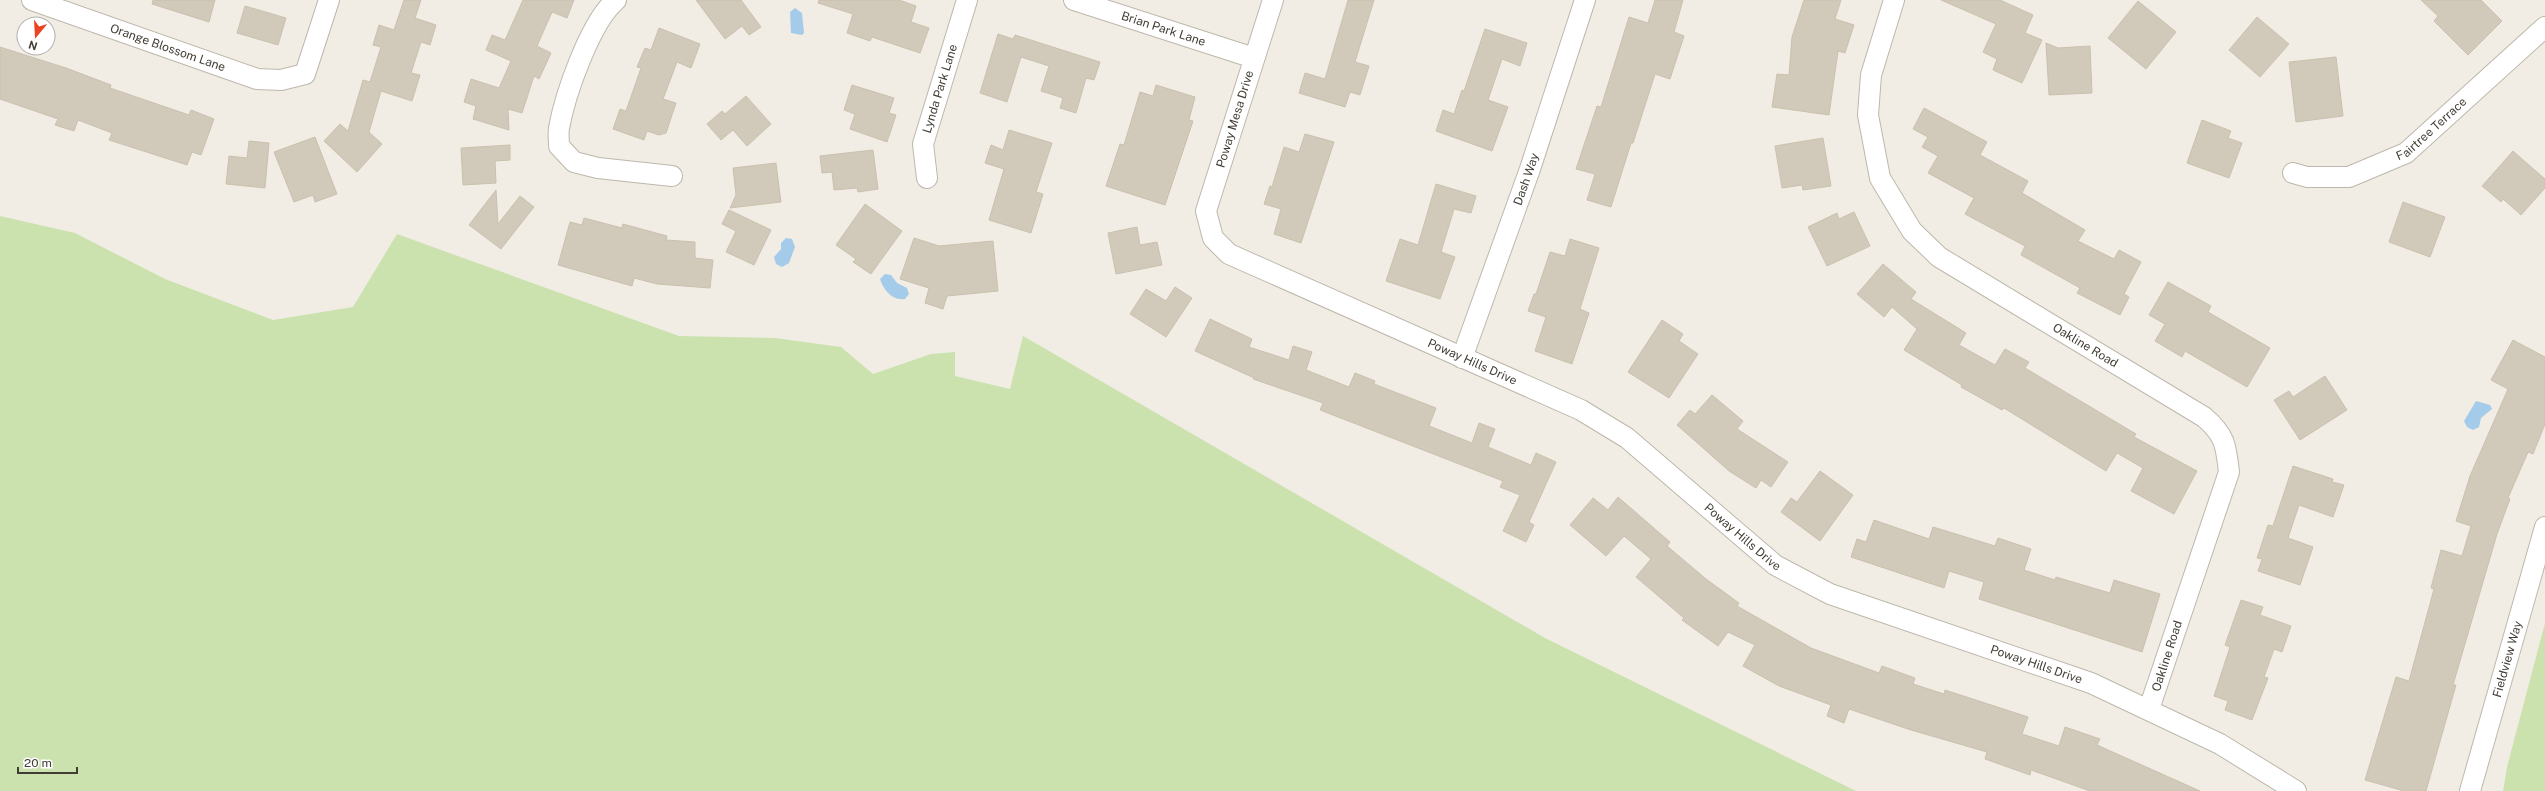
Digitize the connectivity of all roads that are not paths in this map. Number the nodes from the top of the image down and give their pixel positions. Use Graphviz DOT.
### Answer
graph roads {
  1 [pos="32,0"];
  2 [pos="329,0"];
  3 [pos="616,0"];
  4 [pos="967,0"];
  5 [pos="1074,0"];
  6 [pos="1273,0"];
  7 [pos="1585,0"];
  8 [pos="1894,0"];
  9 [pos="2545,27"];
  10 [pos="1254,58"];
  11 [pos="2293,173"];
  12 [pos="672,176"];
  13 [pos="927,178"];
  14 [pos="1213,238"];
  15 [pos="1462,358"];
  16 [pos="2545,527"];
  17 [pos="2149,709"];
  18 [pos="2296,791"];
  19 [pos="2470,791"];
  1 -- 2 [label="street, Orange Blossom Lane"];
  3 -- 12 [label="street"];
  4 -- 13 [label="street, Lynda Park Lane"];
  5 -- 10 [label="street, Brian Park Lane"];
  6 -- 10 [label="street, Poway Mesa Drive"];
  7 -- 15 [label="street, Dash Way"];
  8 -- 17 [label="street, Oakline Road"];
  9 -- 11 [label="street, Fairtree Terrace"];
  10 -- 14 [label="street, Poway Mesa Drive"];
  14 -- 15 [label="street, Poway Hills Drive"];
  15 -- 17 [label="street, Poway Hills Drive"];
  16 -- 19 [label="street, Fieldview Way"];
  17 -- 18 [label="street, Poway Hills Drive"];
}
